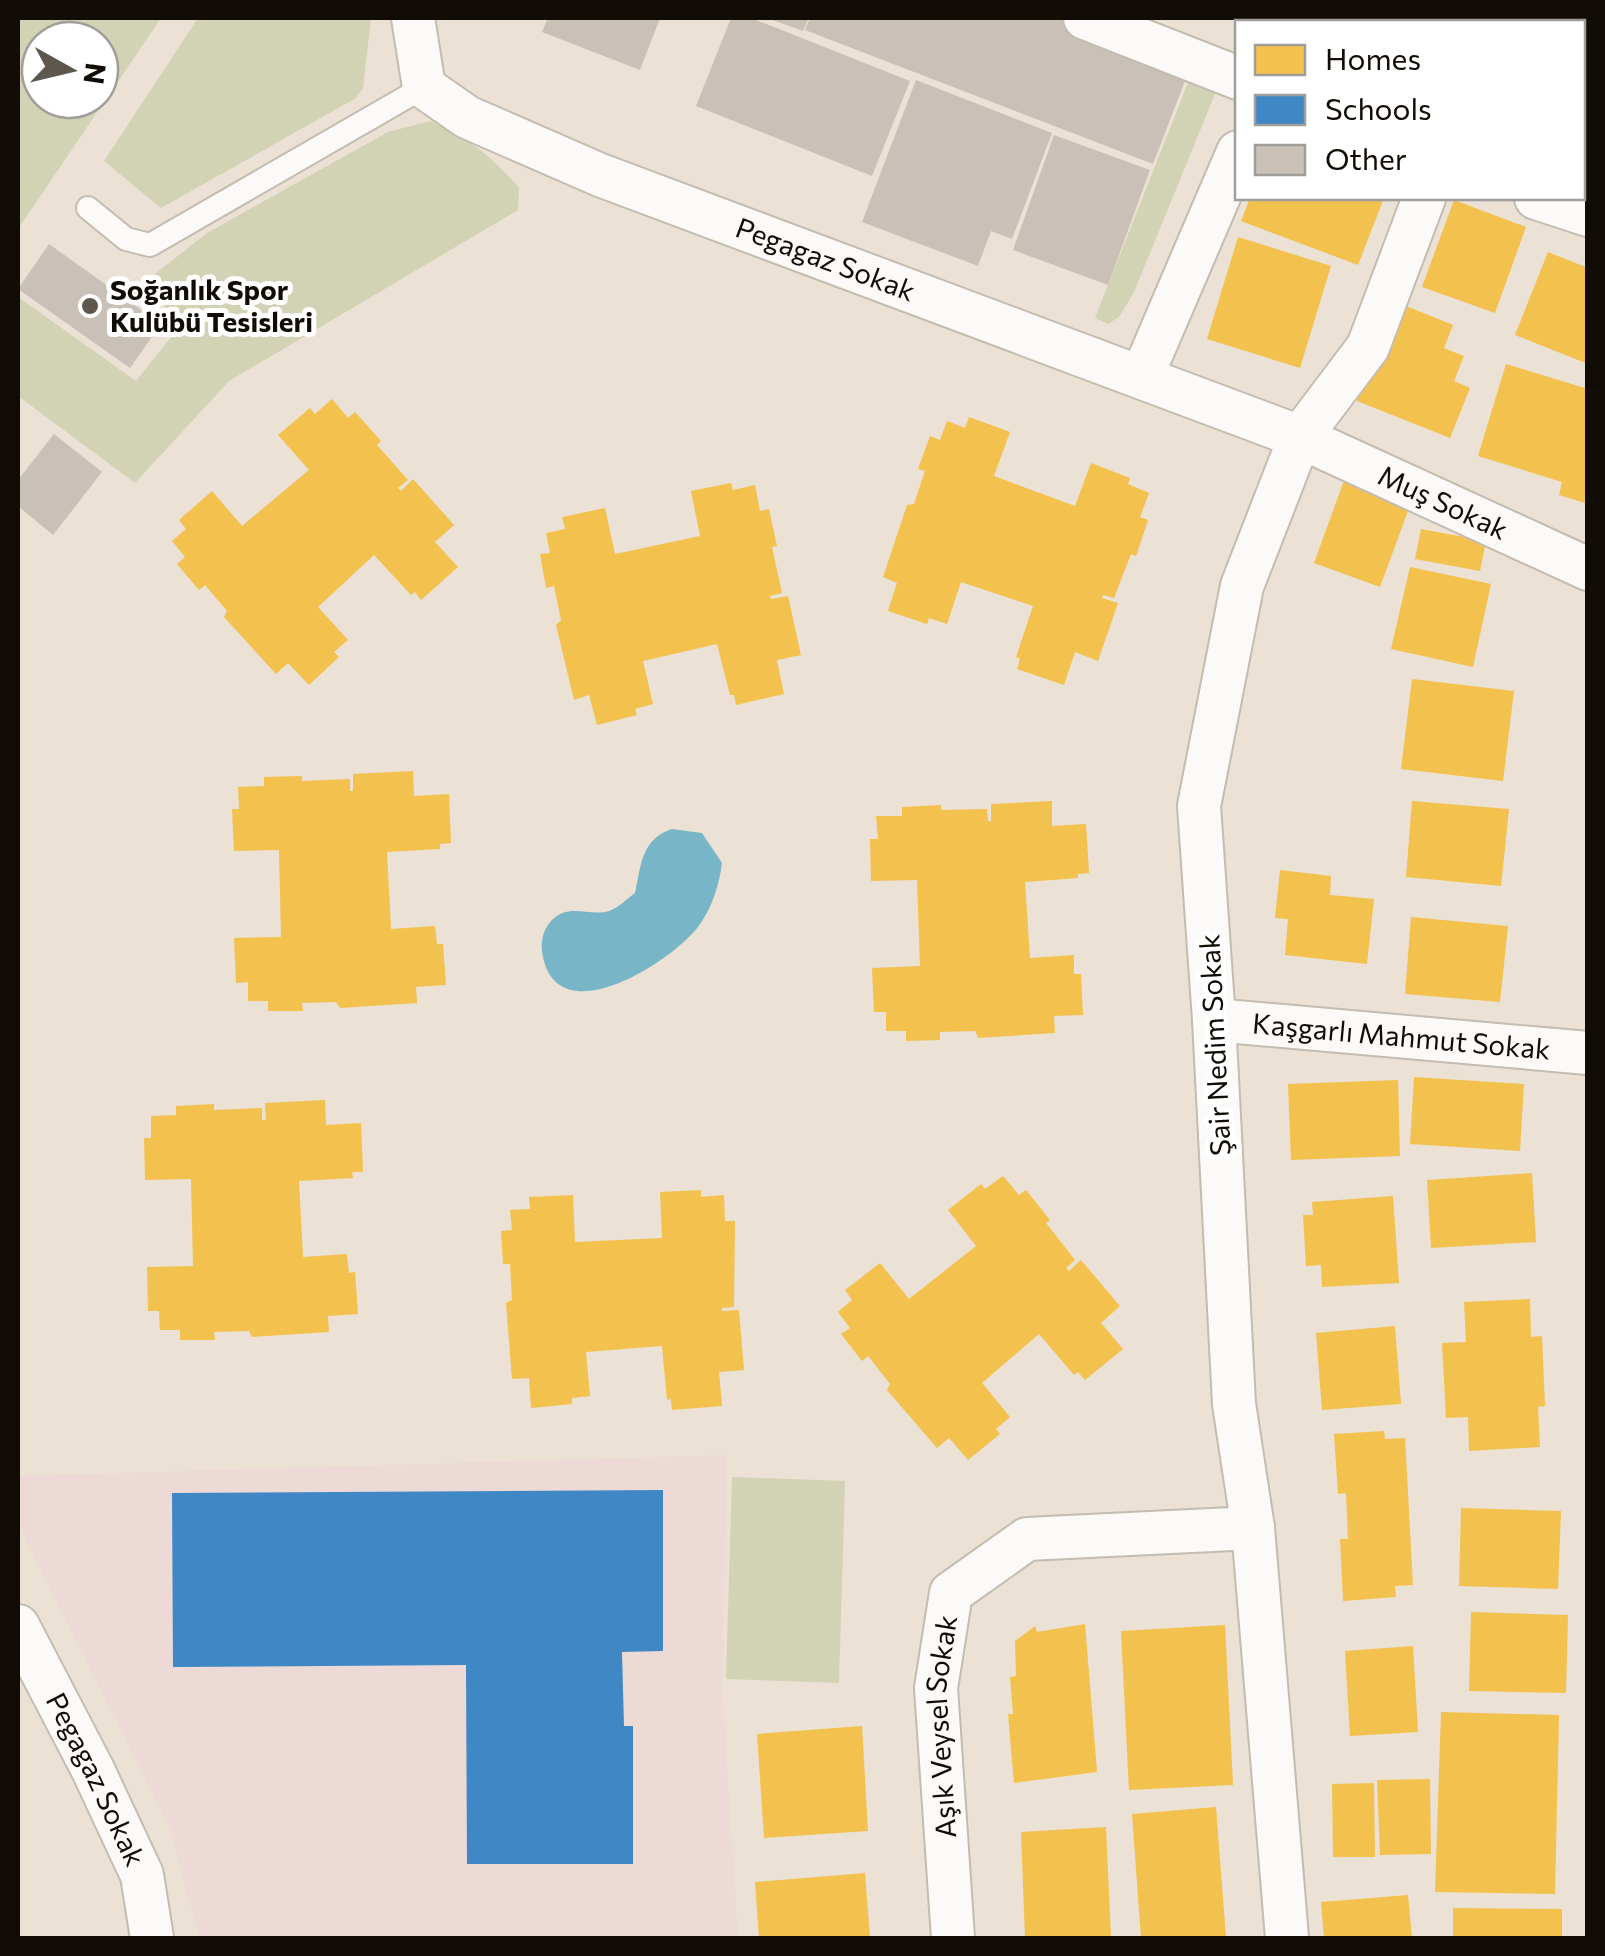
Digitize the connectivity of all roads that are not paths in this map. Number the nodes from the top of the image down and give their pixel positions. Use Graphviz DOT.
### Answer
graph roads {
  1 [pos="413,18"];
  2 [pos="1084,18"];
  3 [pos="1235,77"];
  4 [pos="424,87"];
  5 [pos="1235,159"];
  6 [pos="1423,200"];
  7 [pos="1542,200"];
  8 [pos="88,208"];
  9 [pos="1588,215"];
  10 [pos="1142,376"];
  11 [pos="1300,437"];
  12 [pos="1588,568"];
  13 [pos="1214,1020"];
  14 [pos="1588,1053"];
  15 [pos="1252,1528"];
  16 [pos="18,1626"];
  17 [pos="152,1938"];
  18 [pos="953,1938"];
  19 [pos="1288,1938"];
  1 -- 4 [label="street"];
  2 -- 3 [label="street"];
  4 -- 8 [label="lane"];
  4 -- 10 [label="street, Pegagaz Sokak"];
  5 -- 10 [label="street"];
  6 -- 11 [label="street, Şair Nedim Sokak"];
  7 -- 9 [label="street"];
  10 -- 11 [label="street, Pegagaz Sokak"];
  11 -- 12 [label="street, Muş Sokak"];
  11 -- 13 [label="street, Şair Nedim Sokak"];
  13 -- 14 [label="street, Kaşgarlı Mahmut Sokak"];
  13 -- 15 [label="street, Şair Nedim Sokak"];
  15 -- 18 [label="street, Aşık Veysel Sokak"];
  15 -- 19 [label="street, Şair Nedim Sokak"];
  16 -- 17 [label="street, Pegagaz Sokak"];
}
